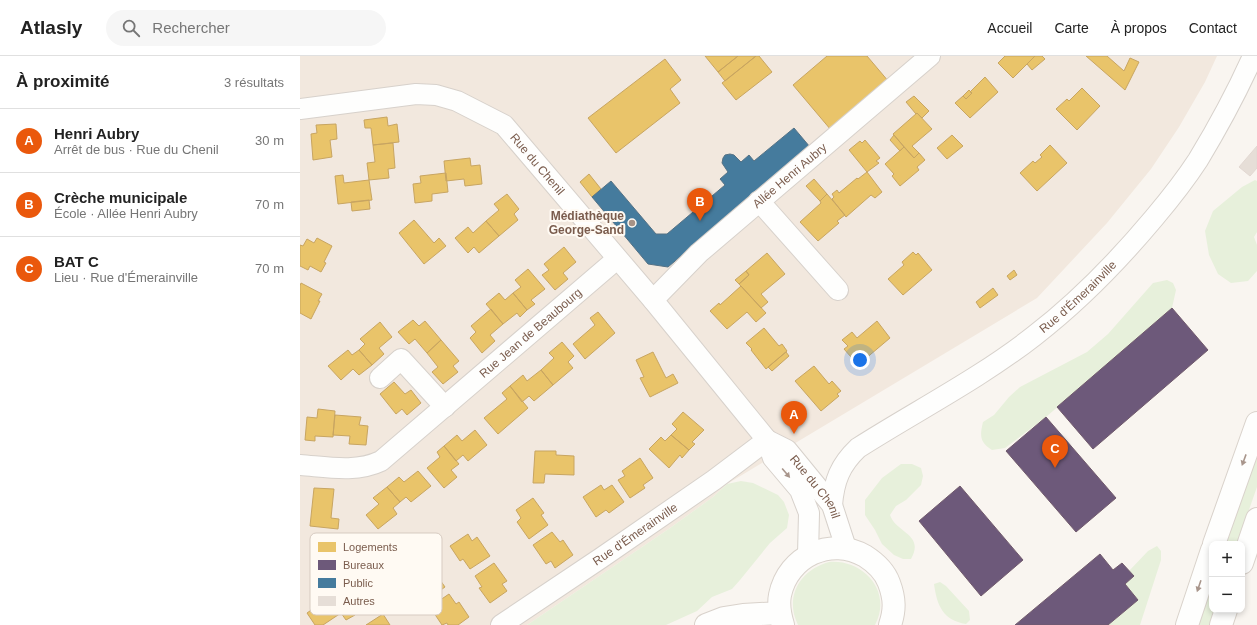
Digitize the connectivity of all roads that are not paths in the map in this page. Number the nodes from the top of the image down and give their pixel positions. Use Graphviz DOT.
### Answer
graph roads {
  1 [pos="930,56"];
  2 [pos="1253,56"];
  3 [pos="300,109"];
  4 [pos="759,202"];
  5 [pos="618,259"];
  6 [pos="838,290"];
  7 [pos="653,300"];
  8 [pos="380,378"];
  9 [pos="445,407"];
  10 [pos="1257,423"];
  11 [pos="767,440"];
  12 [pos="300,465"];
  13 [pos="838,474"];
  14 [pos="810,478"];
  15 [pos="832,505"];
  16 [pos="1257,519"];
  17 [pos="1215,541"];
  18 [pos="846,548"];
  19 [pos="1245,554"];
  20 [pos="808,555"];
  21 [pos="1209,559"];
  22 [pos="1225,613"];
  23 [pos="781,619"];
  24 [pos="501,625"];
  25 [pos="706,625"];
  26 [pos="890,625"];
  27 [pos="1187,625"];
  28 [pos="1221,625"];
  1 -- 4 [label="street, Allée Henri Aubry"];
  2 -- 13 [label="street, Rue d'Émerainville"];
  3 -- 5 [label="street, Rue du Chenil"];
  4 -- 6 [label="street"];
  4 -- 7 [label="street, Allée Henri Aubry"];
  5 -- 7 [label="street, Rue du Chenil"];
  5 -- 9 [label="street, Rue Jean de Beaubourg"];
  7 -- 11 [label="street, Rue du Chenil"];
  8 -- 9 [label="street"];
  9 -- 12 [label="street, Rue Jean de Beaubourg"];
  10 -- 17 [label="street, one-way"];
  11 -- 14 [label="street, Rue du Chenil"];
  11 -- 20 [label="street, Rue du Chenil, one-way"];
  11 -- 24 [label="street, Rue d'Émerainville"];
  13 -- 14 [label="street"];
  13 -- 15 [label="street, Rue d'Émerainville"];
  14 -- 15 [label="street, Rue du Chenil"];
  15 -- 18 [label="street, Rue du Chenil"];
  16 -- 19 [label="street"];
  18 -- 20 [label="street"];
  18 -- 26 [label="street"];
  20 -- 23 [label="street"];
  21 -- 27 [label="street, one-way"];
  22 -- 28 [label="street"];
  23 -- 25 [label="street"];
}
